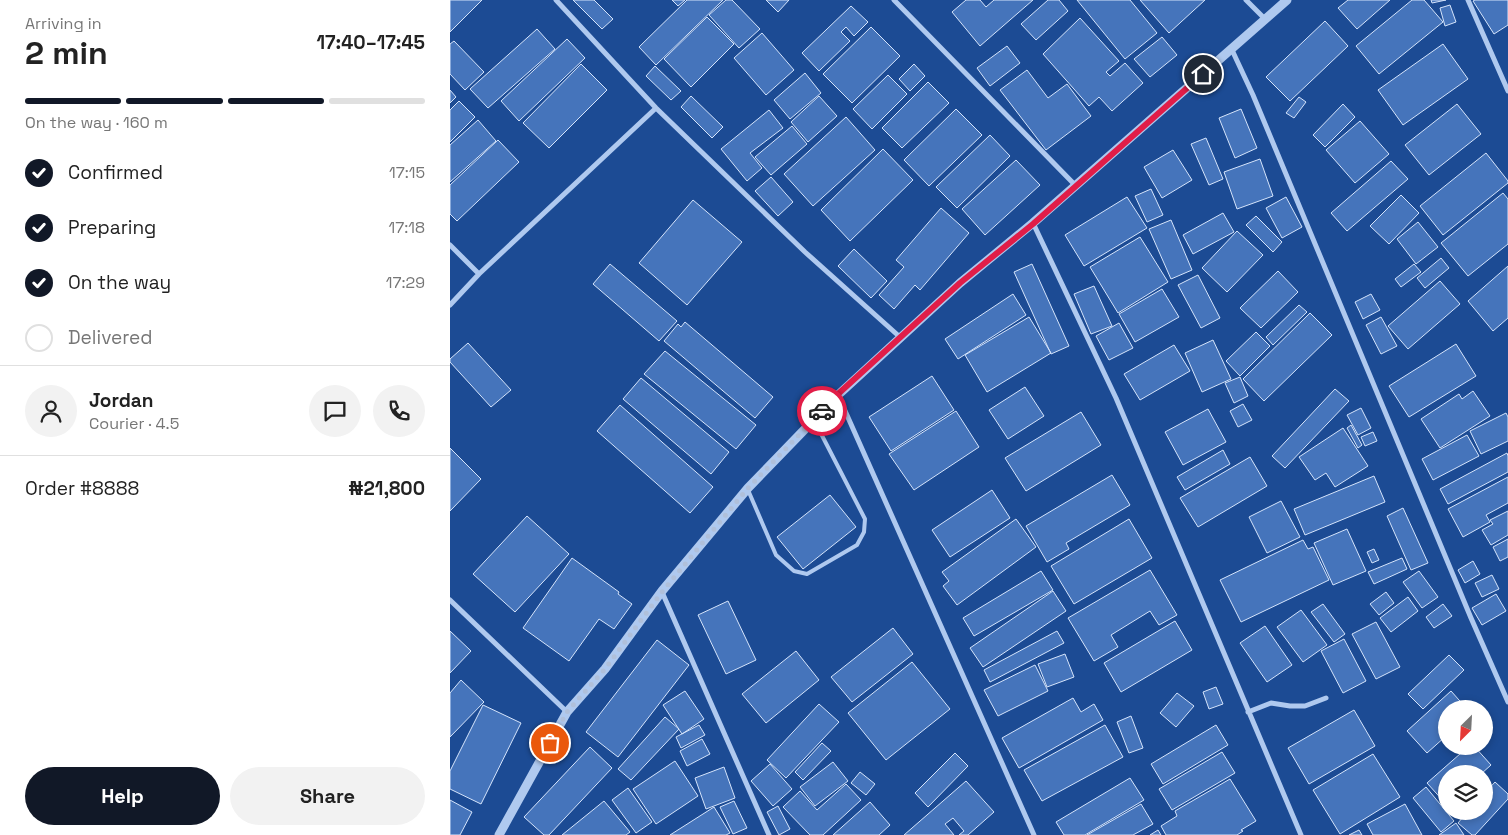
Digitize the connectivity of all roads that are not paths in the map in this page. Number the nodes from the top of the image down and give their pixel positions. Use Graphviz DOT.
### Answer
graph roads {
  1 [pos="556,0"];
  2 [pos="894,0"];
  3 [pos="1246,0"];
  4 [pos="1287,0"];
  5 [pos="1468,0"];
  6 [pos="1265,19"];
  7 [pos="1232,50"];
  8 [pos="1508,91"];
  9 [pos="656,108"];
  10 [pos="1076,186"];
  11 [pos="1033,224"];
  12 [pos="450,245"];
  13 [pos="480,274"];
  14 [pos="450,305"];
  15 [pos="901,338"];
  16 [pos="838,394"];
  17 [pos="814,420"];
  18 [pos="748,488"];
  19 [pos="662,592"];
  20 [pos="450,600"];
  21 [pos="1326,698"];
  22 [pos="1508,702"];
  23 [pos="567,712"];
  24 [pos="1248,712"];
  25 [pos="499,835"];
  26 [pos="769,835"];
  27 [pos="1034,835"];
  28 [pos="1301,835"];
  1 -- 9 [label="street"];
  2 -- 10 [label="street"];
  3 -- 6 [label="street"];
  4 -- 6 [label="street"];
  5 -- 8 [label="street"];
  6 -- 7 [label="street"];
  7 -- 10 [label="street"];
  7 -- 22 [label="street"];
  9 -- 13 [label="street"];
  9 -- 15 [label="street"];
  10 -- 11 [label="street"];
  11 -- 15 [label="street"];
  11 -- 24 [label="street"];
  12 -- 13 [label="street"];
  13 -- 14 [label="street"];
  15 -- 16 [label="street"];
  16 -- 17 [label="street"];
  16 -- 27 [label="street"];
  17 -- 18 [label="street"];
  17 -- 18 [label="lane"];
  18 -- 19 [label="street"];
  19 -- 23 [label="street"];
  19 -- 26 [label="street"];
  20 -- 23 [label="street"];
  21 -- 24 [label="street"];
  23 -- 25 [label="street"];
  24 -- 28 [label="street"];
}
